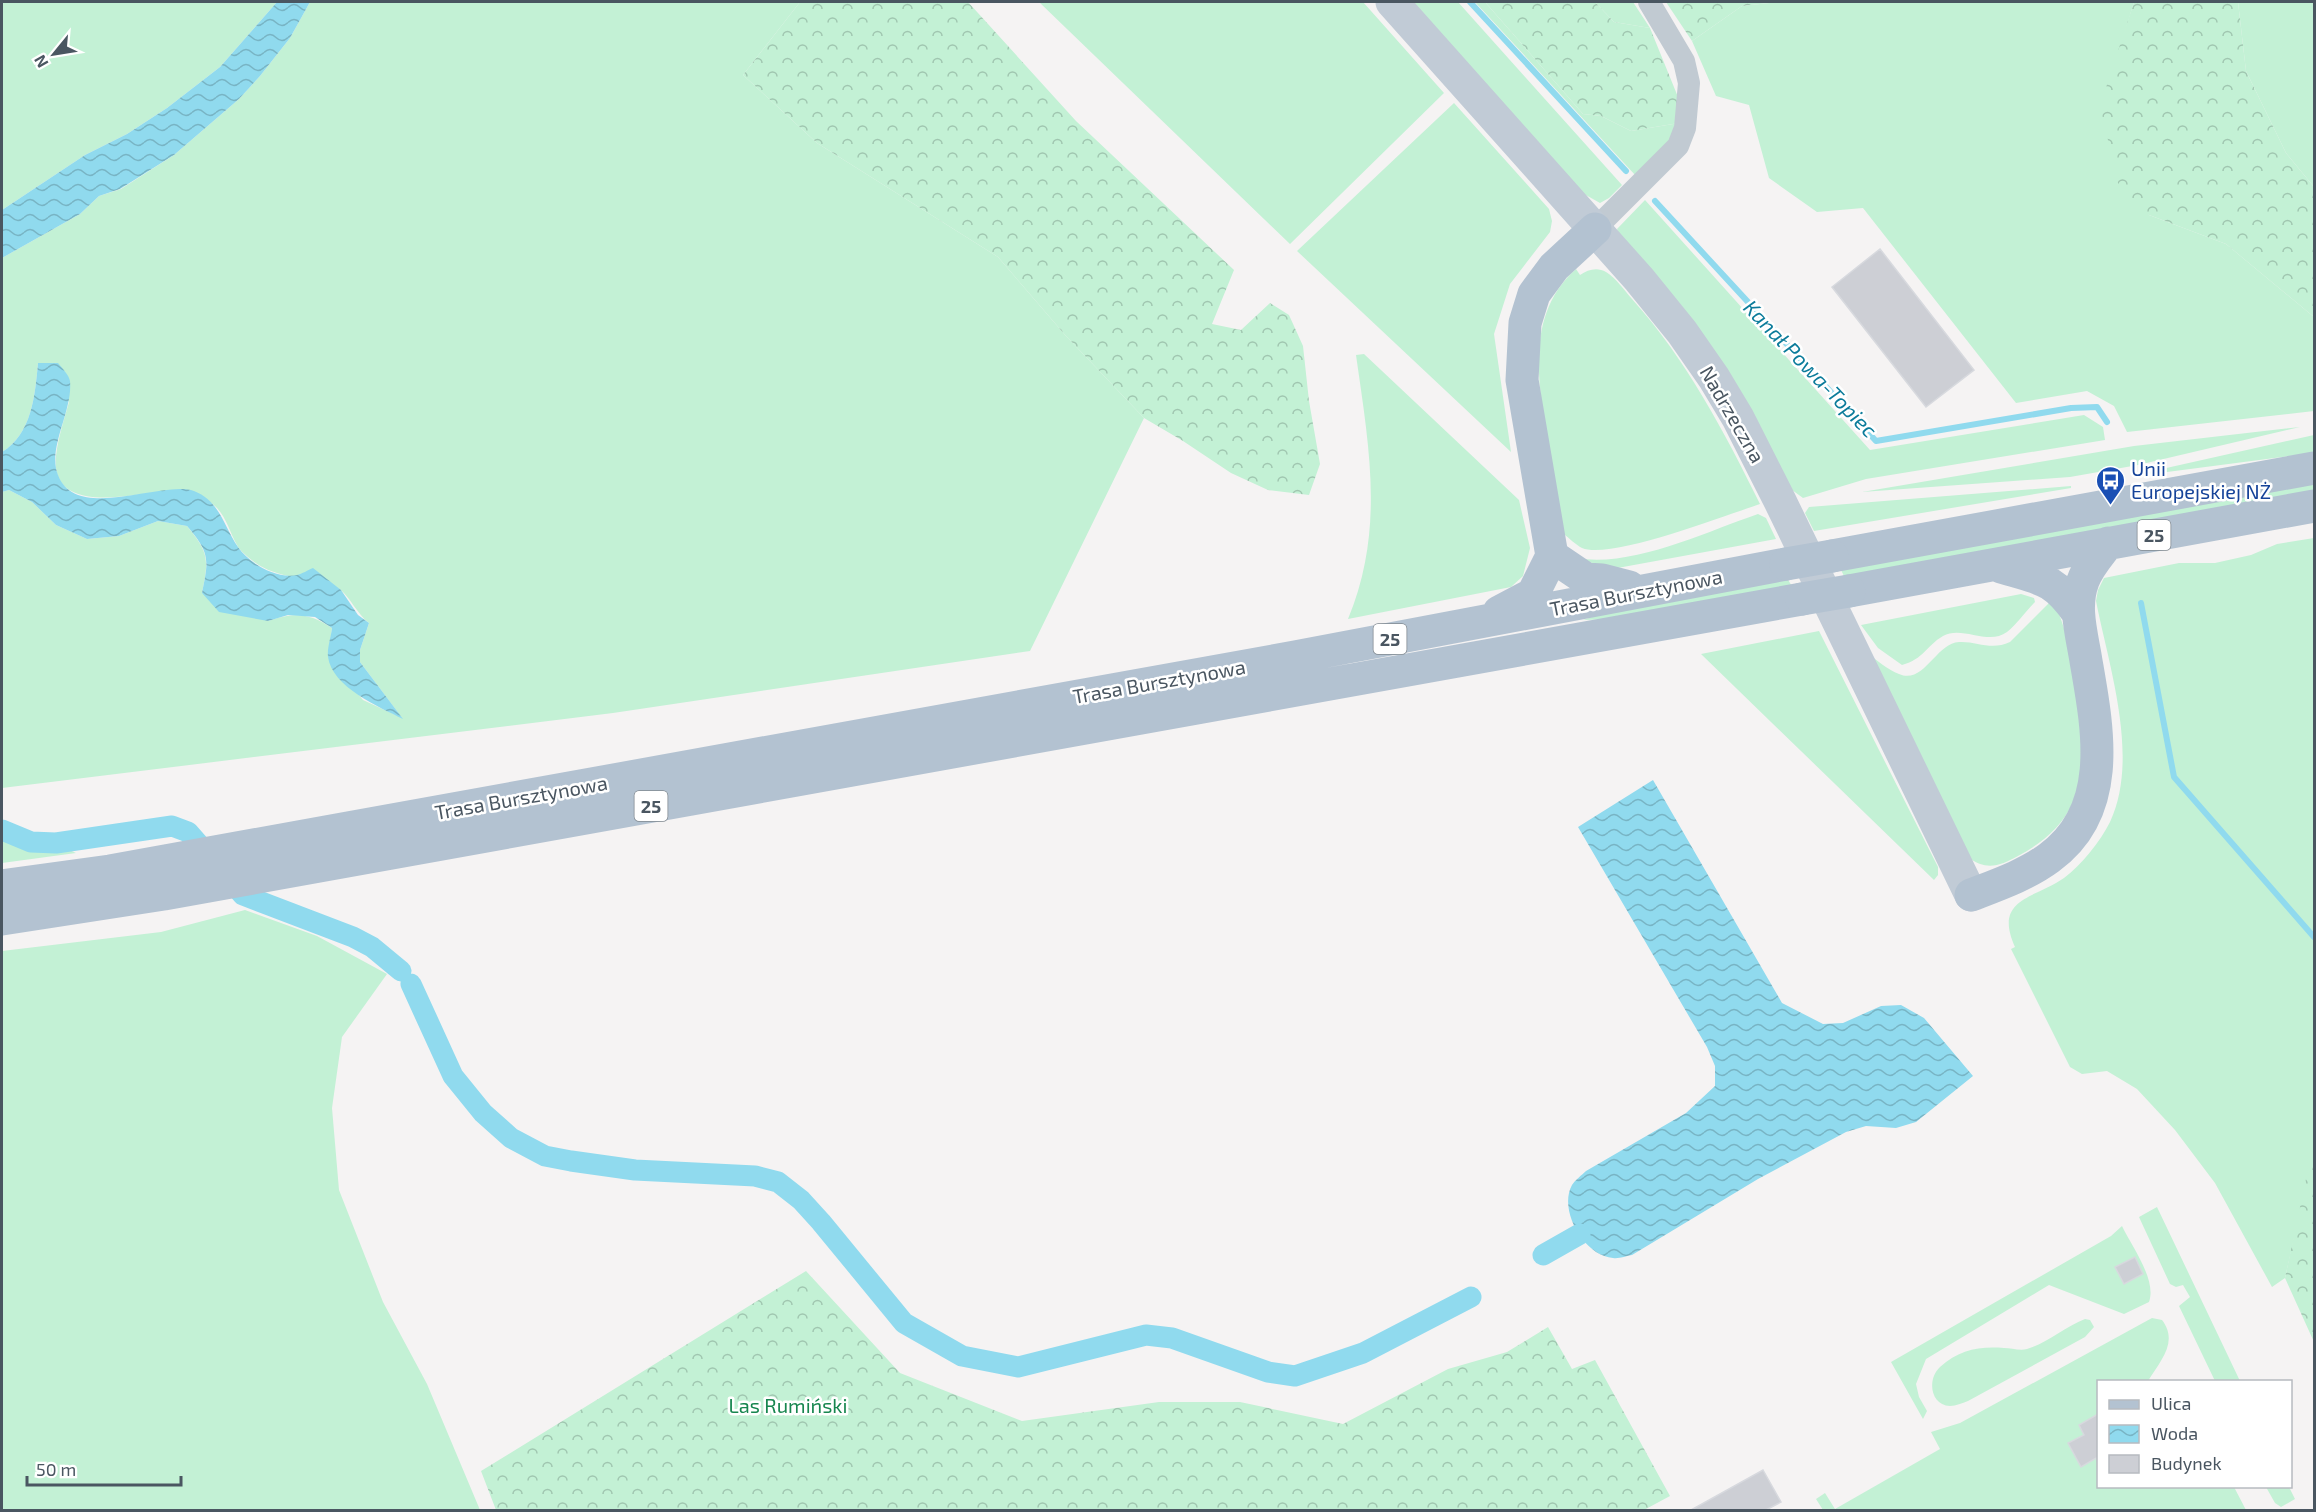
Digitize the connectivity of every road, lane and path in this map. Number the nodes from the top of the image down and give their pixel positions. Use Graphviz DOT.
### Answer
graph roads {
  1 [pos="1392,2"];
  2 [pos="1650,2"];
  3 [pos="1595,229"];
  4 [pos="2314,468"];
  5 [pos="2314,507"];
  6 [pos="2108,543"];
  7 [pos="1552,556"];
  8 [pos="1995,565"];
  9 [pos="1642,591"];
  10 [pos="2078,613"];
  11 [pos="1485,620"];
  12 [pos="1298,672"];
  13 [pos="2,886"];
  14 [pos="1971,895"];
  15 [pos="2,919"];
  1 -- 3 [label="street, Nadrzeczna"];
  2 -- 3 [label="street"];
  3 -- 7 [label="main road"];
  3 -- 14 [label="street, Nadrzeczna"];
  4 -- 9 [label="main road, Trasa Bursztynowa / 25, bridge"];
  5 -- 6 [label="main road, Trasa Bursztynowa / 25"];
  6 -- 8 [label="main road, Trasa Bursztynowa / 25"];
  6 -- 10 [label="main road"];
  7 -- 9 [label="main road"];
  7 -- 11 [label="main road"];
  8 -- 10 [label="main road"];
  8 -- 12 [label="main road, Trasa Bursztynowa / 25, bridge"];
  9 -- 11 [label="main road, Trasa Bursztynowa / 25"];
  10 -- 14 [label="main road"];
  11 -- 12 [label="main road, Trasa Bursztynowa / 25"];
  12 -- 13 [label="main road, Trasa Bursztynowa / 25"];
  12 -- 15 [label="main road, Trasa Bursztynowa / 25"];
}
